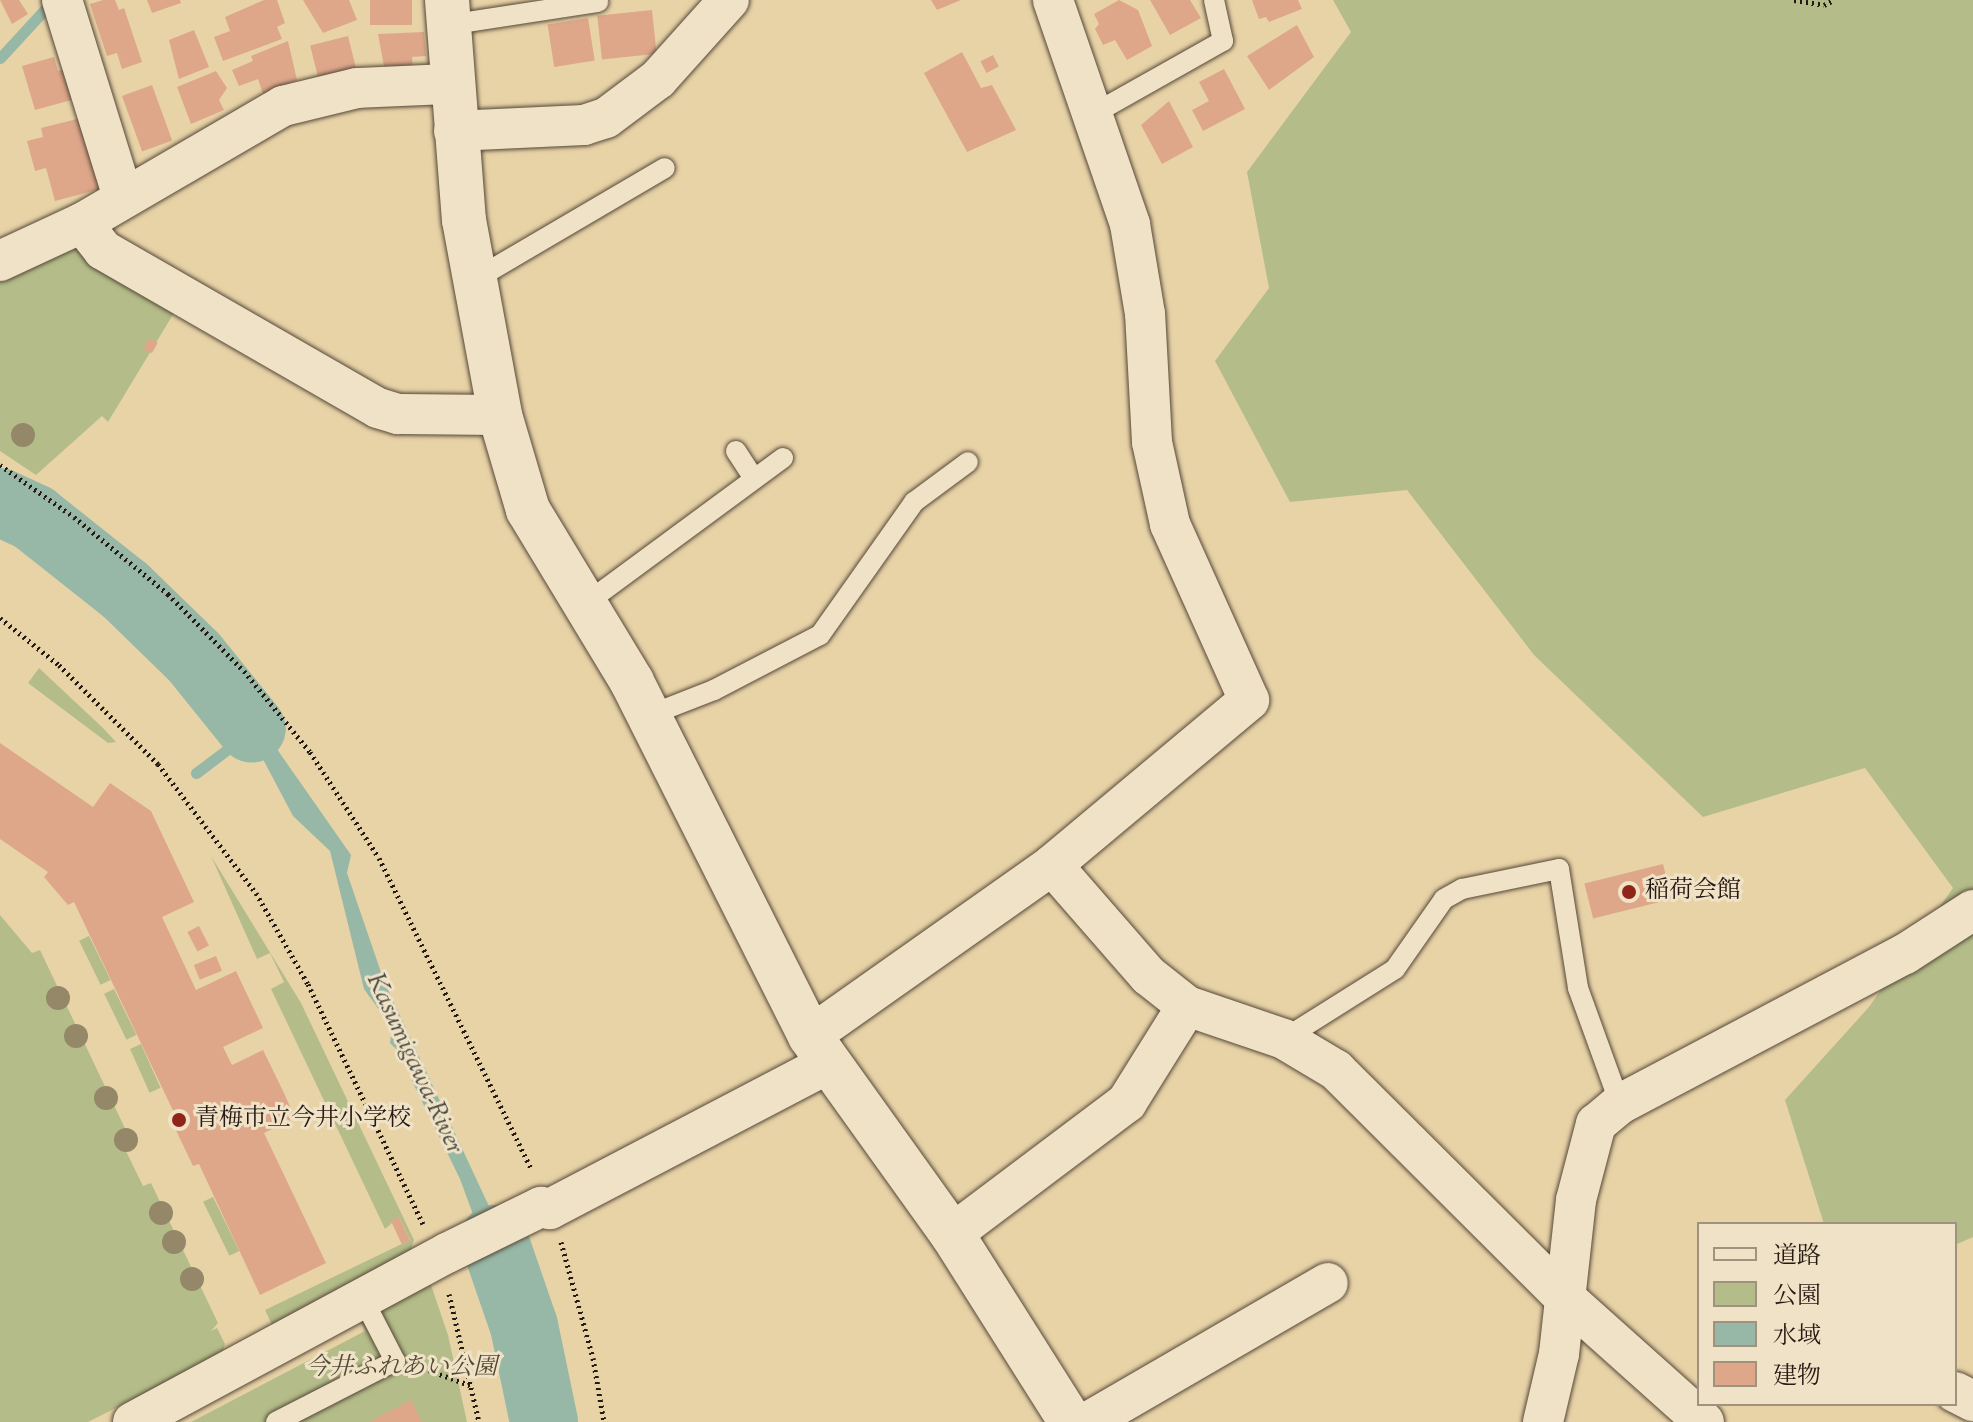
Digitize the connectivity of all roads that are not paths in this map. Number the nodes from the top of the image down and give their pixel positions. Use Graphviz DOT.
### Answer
graph roads {
  1 [pos="62,0"];
  2 [pos="729,0"];
  3 [pos="1053,0"];
  4 [pos="1214,0"];
  5 [pos="598,2"];
  6 [pos="447,12"];
  7 [pos="450,84"];
  8 [pos="1095,113"];
  9 [pos="454,131"];
  10 [pos="665,168"];
  11 [pos="123,197"];
  12 [pos="82,223"];
  13 [pos="0,261"];
  14 [pos="474,280"];
  15 [pos="500,415"];
  16 [pos="736,451"];
  17 [pos="783,458"];
  18 [pos="968,462"];
  19 [pos="754,479"];
  20 [pos="585,604"];
  21 [pos="650,715"];
  22 [pos="1052,865"];
  23 [pos="1973,910"];
  24 [pos="1187,1006"];
  25 [pos="1284,1039"];
  26 [pos="819,1050"];
  27 [pos="1620,1104"];
  28 [pos="952,1234"];
  29 [pos="1328,1283"];
  30 [pos="1563,1296"];
  31 [pos="364,1301"];
  32 [pos="133,1422"];
  33 [pos="276,1422"];
  34 [pos="1071,1422"];
  35 [pos="1088,1422"];
  36 [pos="1543,1422"];
  37 [pos="1704,1422"];
  1 -- 11 [label="street"];
  2 -- 9 [label="street"];
  3 -- 8 [label="street"];
  4 -- 8 [label="lane"];
  5 -- 6 [label="lane"];
  6 -- 7 [label="street"];
  7 -- 9 [label="street"];
  7 -- 11 [label="street"];
  8 -- 22 [label="street"];
  9 -- 14 [label="street"];
  10 -- 14 [label="lane"];
  11 -- 12 [label="street"];
  12 -- 13 [label="street"];
  12 -- 15 [label="street"];
  14 -- 15 [label="street"];
  15 -- 20 [label="street"];
  16 -- 19 [label="lane"];
  17 -- 19 [label="lane"];
  18 -- 21 [label="lane"];
  19 -- 20 [label="lane"];
  20 -- 21 [label="street"];
  21 -- 26 [label="street"];
  22 -- 24 [label="street"];
  22 -- 26 [label="street"];
  23 -- 27 [label="street"];
  24 -- 25 [label="street"];
  24 -- 28 [label="street"];
  25 -- 27 [label="lane"];
  25 -- 30 [label="street"];
  26 -- 28 [label="street"];
  26 -- 31 [label="street"];
  27 -- 30 [label="street"];
  28 -- 34 [label="street"];
  29 -- 35 [label="street"];
  30 -- 36 [label="street"];
  30 -- 37 [label="street"];
  31 -- 32 [label="street"];
  31 -- 33 [label="lane"];
}
